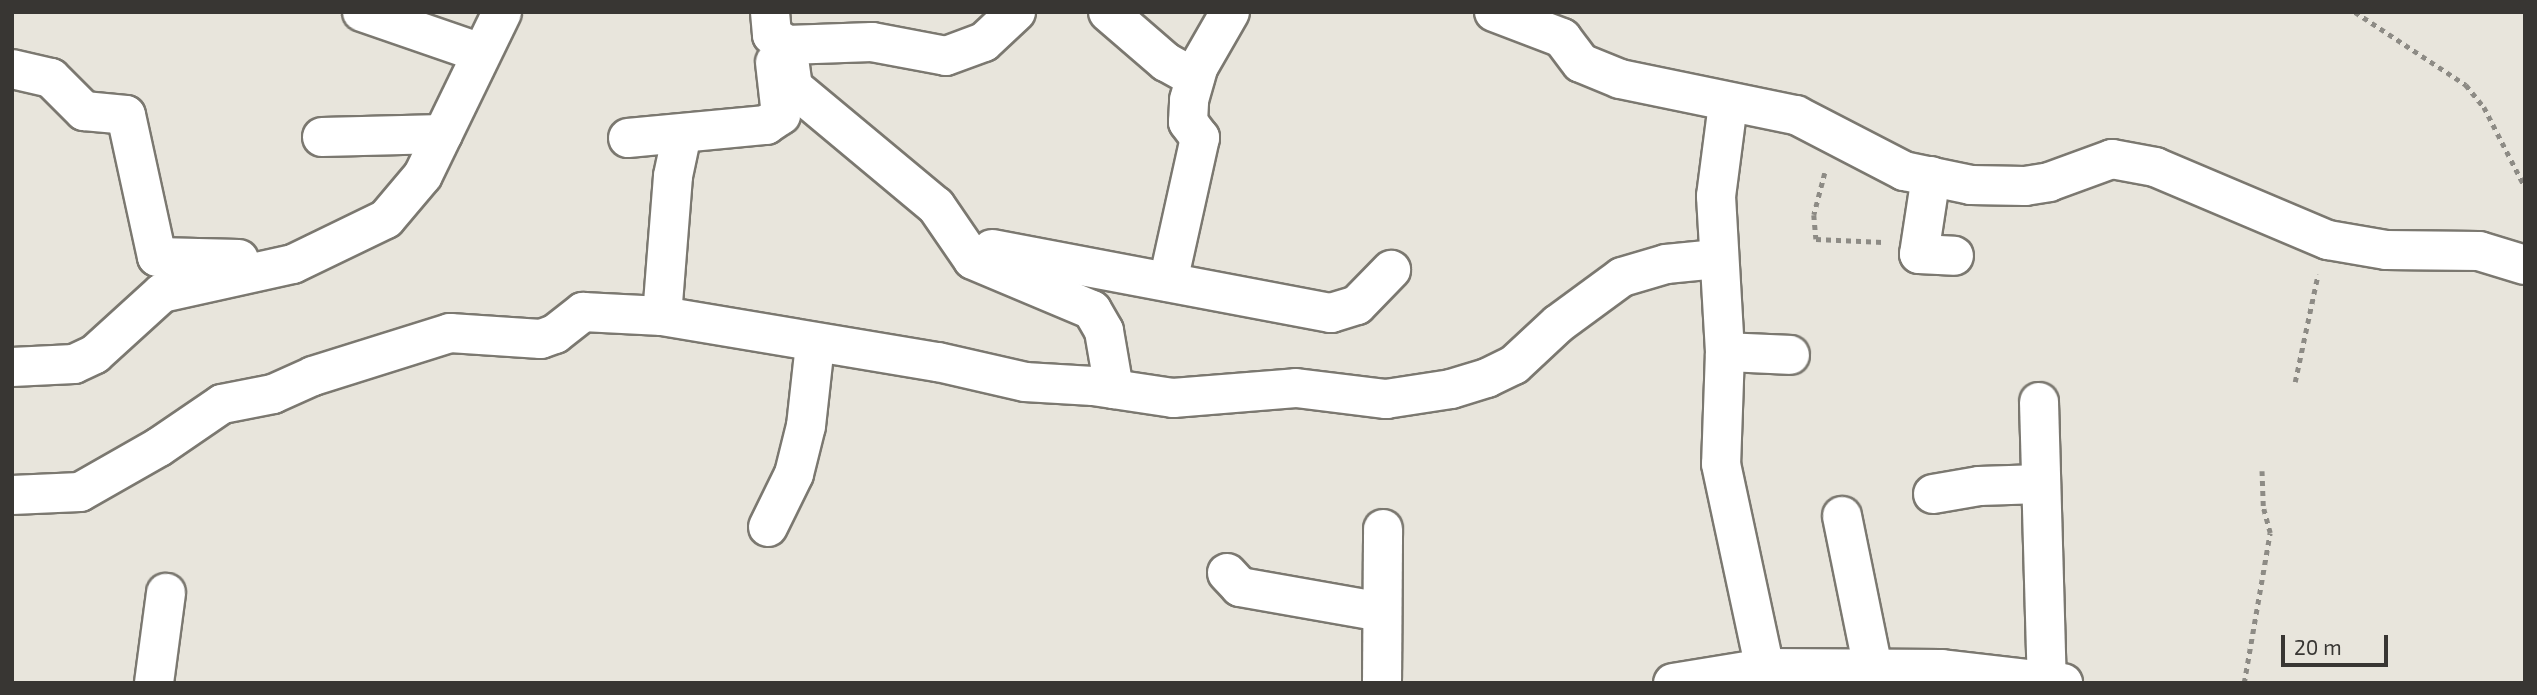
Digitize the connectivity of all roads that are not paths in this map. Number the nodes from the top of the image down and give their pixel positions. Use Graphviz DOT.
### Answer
graph roads {
  1 [pos="362,12"];
  2 [pos="502,12"];
  3 [pos="1016,12"];
  4 [pos="1108,12"];
  5 [pos="1230,12"];
  6 [pos="1494,12"];
  7 [pos="776,31"];
  8 [pos="481,53"];
  9 [pos="12,69"];
  10 [pos="1195,78"];
  11 [pos="1728,104"];
  12 [pos="443,134"];
  13 [pos="681,136"];
  14 [pos="322,137"];
  15 [pos="628,138"];
  16 [pos="1931,176"];
  17 [pos="962,245"];
  18 [pos="314,253"];
  19 [pos="1717,253"];
  20 [pos="1954,256"];
  21 [pos="2525,265"];
  22 [pos="1391,270"];
  23 [pos="1570,281"];
  24 [pos="1168,282"];
  25 [pos="662,316"];
  26 [pos="815,344"];
  27 [pos="1725,352"];
  28 [pos="1790,355"];
  29 [pos="12,367"];
  30 [pos="1114,389"];
  31 [pos="2039,402"];
  32 [pos="2041,484"];
  33 [pos="1933,494"];
  34 [pos="12,495"];
  35 [pos="1842,516"];
  36 [pos="768,527"];
  37 [pos="1383,529"];
  38 [pos="1227,573"];
  39 [pos="166,593"];
  40 [pos="1382,612"];
  41 [pos="1873,669"];
  42 [pos="1767,678"];
  43 [pos="2055,682"];
  44 [pos="153,683"];
  45 [pos="1382,683"];
  46 [pos="1673,683"];
  1 -- 8 [label="street"];
  2 -- 8 [label="street"];
  3 -- 7 [label="street"];
  4 -- 10 [label="street"];
  5 -- 10 [label="street"];
  6 -- 11 [label="street"];
  7 -- 13 [label="street"];
  7 -- 17 [label="street"];
  8 -- 12 [label="street"];
  9 -- 18 [label="street"];
  10 -- 24 [label="street"];
  11 -- 16 [label="street"];
  11 -- 19 [label="street"];
  12 -- 14 [label="street"];
  12 -- 18 [label="street"];
  13 -- 15 [label="street"];
  13 -- 25 [label="street"];
  16 -- 20 [label="street"];
  16 -- 21 [label="street"];
  17 -- 24 [label="street"];
  17 -- 30 [label="street"];
  18 -- 29 [label="street"];
  19 -- 23 [label="street"];
  19 -- 27 [label="street"];
  19 -- 30 [label="street"];
  22 -- 24 [label="street"];
  25 -- 26 [label="street"];
  25 -- 34 [label="street"];
  26 -- 30 [label="street"];
  26 -- 36 [label="street"];
  27 -- 28 [label="street"];
  27 -- 42 [label="street"];
  31 -- 32 [label="street"];
  32 -- 33 [label="street"];
  32 -- 43 [label="street"];
  35 -- 41 [label="street"];
  37 -- 40 [label="street"];
  38 -- 40 [label="street"];
  39 -- 44 [label="street"];
  40 -- 45 [label="street"];
  41 -- 42 [label="street"];
  41 -- 43 [label="street"];
  42 -- 46 [label="street"];
}
